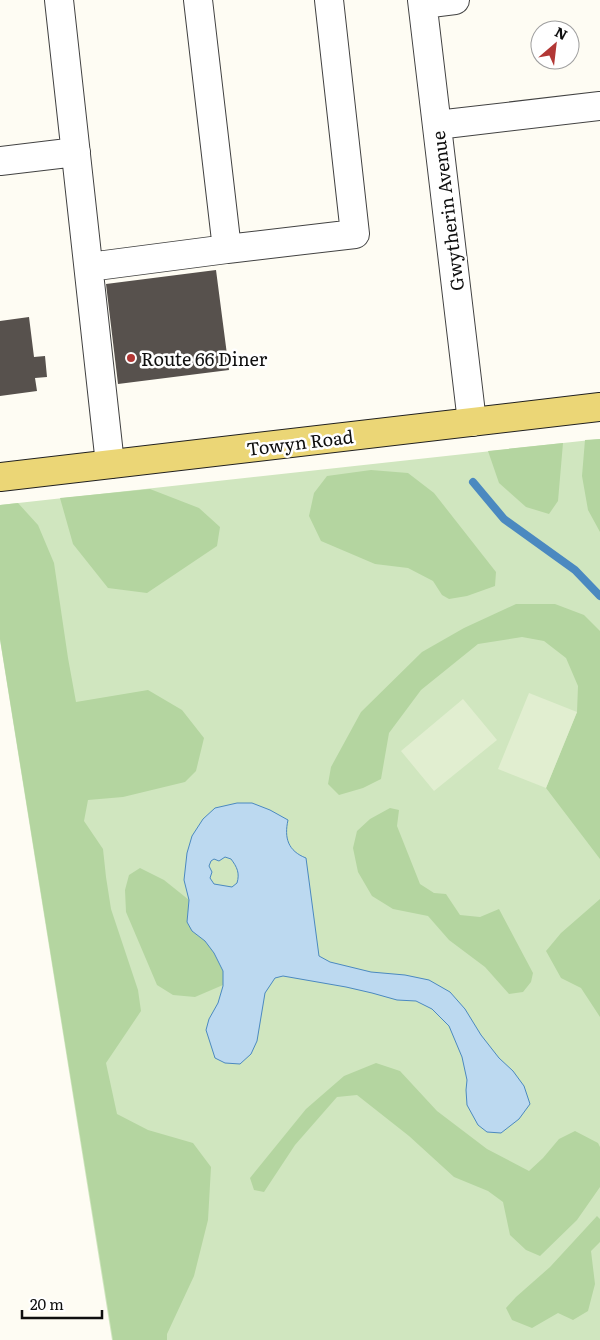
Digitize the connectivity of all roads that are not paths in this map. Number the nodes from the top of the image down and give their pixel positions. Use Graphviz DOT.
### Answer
graph roads {
  1 [pos="59,0"];
  2 [pos="198,0"];
  3 [pos="329,0"];
  4 [pos="455,0"];
  5 [pos="422,2"];
  6 [pos="600,106"];
  7 [pos="437,125"];
  8 [pos="76,152"];
  9 [pos="0,161"];
  10 [pos="227,250"];
  11 [pos="88,267"];
  12 [pos="600,407"];
  13 [pos="472,422"];
  14 [pos="110,464"];
  15 [pos="0,477"];
  1 -- 8 [label="street"];
  2 -- 10 [label="street"];
  3 -- 10 [label="street"];
  4 -- 5 [label="street"];
  5 -- 7 [label="street, Gwytherin Avenue"];
  6 -- 7 [label="street"];
  7 -- 13 [label="street, Gwytherin Avenue"];
  8 -- 9 [label="street"];
  8 -- 11 [label="street"];
  10 -- 11 [label="street"];
  11 -- 14 [label="street"];
  12 -- 13 [label="main road, Towyn Road"];
  13 -- 14 [label="main road, Towyn Road"];
  14 -- 15 [label="main road, Towyn Road"];
}
